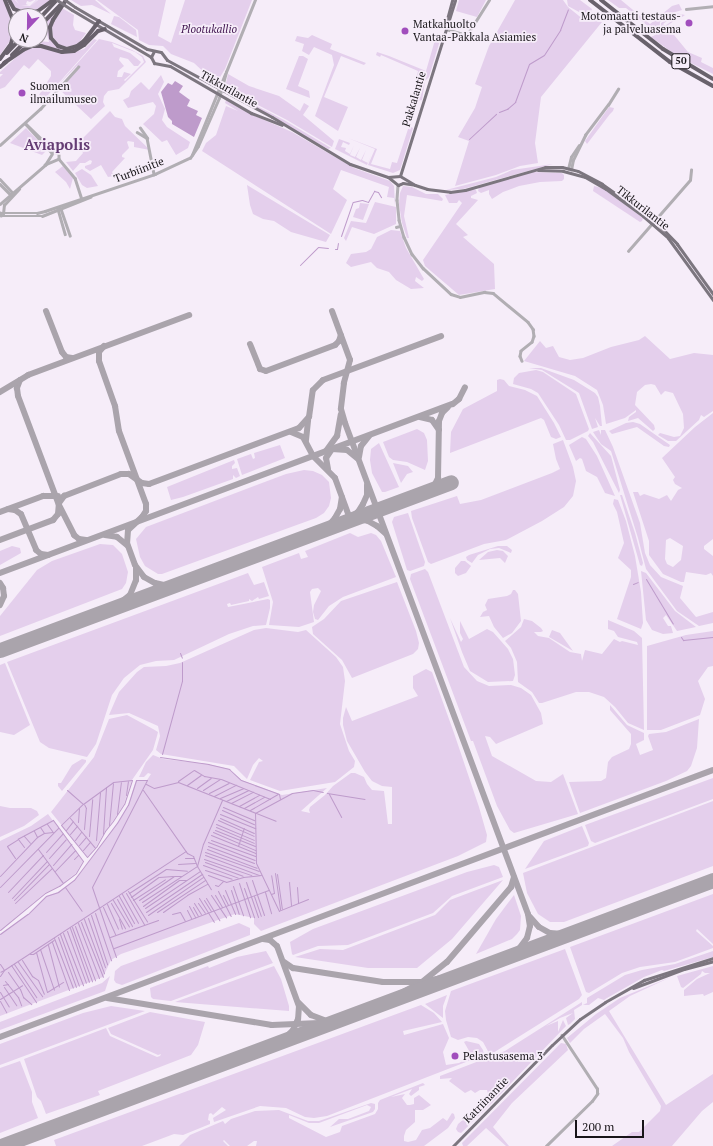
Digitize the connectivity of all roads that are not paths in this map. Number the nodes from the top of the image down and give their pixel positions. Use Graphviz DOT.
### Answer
graph roads {
  1 [pos="5,0"];
  2 [pos="8,0"];
  3 [pos="53,0"];
  4 [pos="57,0"];
  5 [pos="65,0"];
  6 [pos="255,0"];
  7 [pos="454,0"];
  8 [pos="489,0"];
  9 [pos="590,0"];
  10 [pos="601,0"];
  11 [pos="713,6"];
  12 [pos="686,9"];
  13 [pos="48,10"];
  14 [pos="48,18"];
  15 [pos="98,23"];
  16 [pos="445,28"];
  17 [pos="105,29"];
  18 [pos="91,38"];
  19 [pos="11,48"];
  20 [pos="19,48"];
  21 [pos="154,51"];
  22 [pos="164,56"];
  23 [pos="150,57"];
  24 [pos="0,59"];
  25 [pos="4,63"];
  26 [pos="159,64"];
  27 [pos="0,67"];
  28 [pos="78,67"];
  29 [pos="713,79"];
  30 [pos="713,86"];
  31 [pos="618,89"];
  32 [pos="219,90"];
  33 [pos="216,93"];
  34 [pos="220,95"];
  35 [pos="25,122"];
  36 [pos="140,128"];
  37 [pos="291,129"];
  38 [pos="137,132"];
  39 [pos="147,138"];
  40 [pos="0,146"];
  41 [pos="53,154"];
  42 [pos="192,155"];
  43 [pos="59,158"];
  44 [pos="54,159"];
  45 [pos="45,165"];
  46 [pos="569,170"];
  47 [pos="691,170"];
  48 [pos="154,174"];
  49 [pos="400,176"];
  50 [pos="388,177"];
  51 [pos="396,177"];
  52 [pos="0,179"];
  53 [pos="395,181"];
  54 [pos="403,181"];
  55 [pos="0,184"];
  56 [pos="398,185"];
  57 [pos="13,194"];
  58 [pos="82,200"];
  59 [pos="0,205"];
  60 [pos="58,207"];
  61 [pos="59,210"];
  62 [pos="1,215"];
  63 [pos="652,221"];
  64 [pos="400,226"];
  65 [pos="396,227"];
  66 [pos="65,234"];
  67 [pos="70,235"];
  68 [pos="628,251"];
  69 [pos="713,294"];
  70 [pos="713,300"];
  71 [pos="522,361"];
  72 [pos="713,960"];
  73 [pos="561,1036"];
  74 [pos="454,1145"];
  75 [pos="459,1146"];
  76 [pos="546,1146"];
  1 -- 24 [label="highway"];
  2 -- 3 [label="highway"];
  4 -- 13 [label="highway"];
  4 -- 15 [label="main road, bridge"];
  5 -- 14 [label="highway"];
  5 -- 15 [label="main road, bridge"];
  5 -- 15 [label="highway"];
  6 -- 32 [label="street"];
  7 -- 16 [label="main road, Pakkalantie"];
  8 -- 16 [label="street"];
  9 -- 30 [label="highway, 50"];
  10 -- 29 [label="highway, 50"];
  11 -- 12 [label="street"];
  15 -- 17 [label="main road"];
  15 -- 18 [label="highway"];
  15 -- 21 [label="main road"];
  16 -- 49 [label="main road, Pakkalantie"];
  17 -- 18 [label="highway"];
  17 -- 23 [label="main road"];
  18 -- 25 [label="highway"];
  19 -- 24 [label="highway"];
  20 -- 25 [label="highway"];
  21 -- 22 [label="main road"];
  21 -- 23 [label="main road"];
  22 -- 26 [label="main road"];
  22 -- 32 [label="main road, Tikkurilantie"];
  23 -- 26 [label="main road"];
  25 -- 27 [label="highway"];
  26 -- 33 [label="main road, Tikkurilantie"];
  28 -- 35 [label="street"];
  31 -- 46 [label="street"];
  32 -- 33 [label="street"];
  32 -- 34 [label="street"];
  32 -- 37 [label="main road, Tikkurilantie"];
  33 -- 34 [label="main road, Tikkurilantie"];
  33 -- 42 [label="street"];
  34 -- 37 [label="main road, Tikkurilantie"];
  34 -- 42 [label="street"];
  35 -- 40 [label="street"];
  35 -- 41 [label="street"];
  36 -- 39 [label="street"];
  37 -- 50 [label="main road, Tikkurilantie"];
  38 -- 39 [label="street"];
  39 -- 48 [label="street"];
  41 -- 43 [label="street"];
  41 -- 44 [label="street"];
  41 -- 45 [label="street"];
  42 -- 48 [label="street, Turbiinitie"];
  43 -- 44 [label="street"];
  43 -- 58 [label="street"];
  44 -- 45 [label="street"];
  45 -- 57 [label="street"];
  46 -- 54 [label="main road, Tikkurilantie"];
  46 -- 63 [label="main road, Tikkurilantie"];
  47 -- 63 [label="street"];
  48 -- 58 [label="street, Turbiinitie"];
  49 -- 51 [label="main road, Tikkurilantie"];
  49 -- 54 [label="main road"];
  50 -- 51 [label="main road, Tikkurilantie"];
  50 -- 53 [label="main road, Tikkurilantie"];
  51 -- 53 [label="main road"];
  52 -- 57 [label="street"];
  53 -- 56 [label="main road"];
  54 -- 56 [label="main road"];
  55 -- 57 [label="street"];
  56 -- 64 [label="street"];
  57 -- 59 [label="street"];
  57 -- 62 [label="street"];
  58 -- 60 [label="street, Turbiinitie"];
  58 -- 61 [label="street, Turbiinitie"];
  60 -- 61 [label="street"];
  60 -- 62 [label="street, Turbiinitie"];
  61 -- 62 [label="street, Turbiinitie"];
  61 -- 66 [label="street"];
  61 -- 67 [label="street"];
  63 -- 68 [label="street"];
  63 -- 69 [label="main road, Tikkurilantie"];
  63 -- 70 [label="main road, Tikkurilantie"];
  64 -- 65 [label="street"];
  64 -- 71 [label="street"];
  72 -- 73 [label="main road, Katriinantie"];
  73 -- 74 [label="main road, Katriinantie"];
  73 -- 76 [label="street"];
  74 -- 75 [label="street"];
}
